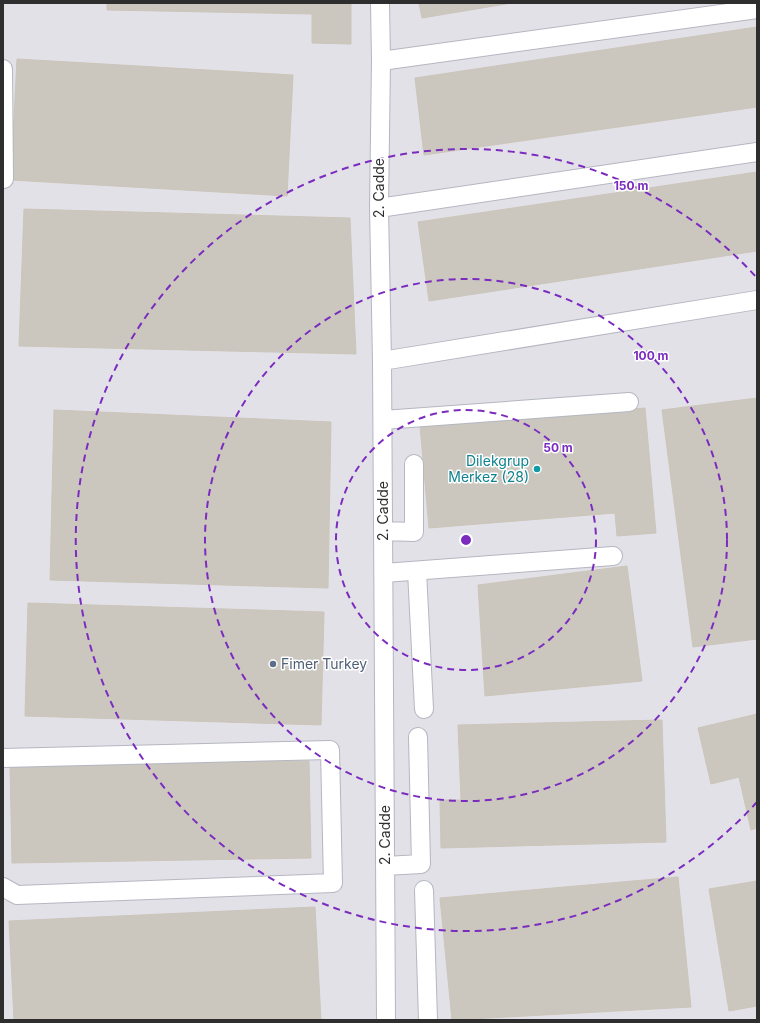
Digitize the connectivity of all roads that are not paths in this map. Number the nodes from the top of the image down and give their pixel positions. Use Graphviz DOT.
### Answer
graph roads {
  1 [pos="380,3"];
  2 [pos="757,9"];
  3 [pos="381,61"];
  4 [pos="3,70"];
  5 [pos="757,152"];
  6 [pos="4,179"];
  7 [pos="379,208"];
  8 [pos="757,300"];
  9 [pos="382,361"];
  10 [pos="629,402"];
  11 [pos="383,420"];
  12 [pos="414,464"];
  13 [pos="384,531"];
  14 [pos="613,556"];
  15 [pos="417,571"];
  16 [pos="384,573"];
  17 [pos="424,709"];
  18 [pos="418,737"];
  19 [pos="3,758"];
  20 [pos="385,866"];
  21 [pos="3,887"];
  22 [pos="424,890"];
  23 [pos="386,1020"];
  24 [pos="428,1020"];
  1 -- 3 [label="street, 2. Cadde"];
  2 -- 3 [label="street"];
  3 -- 7 [label="street, 2. Cadde"];
  4 -- 6 [label="street"];
  5 -- 7 [label="street"];
  7 -- 9 [label="street, 2. Cadde"];
  8 -- 9 [label="street"];
  9 -- 11 [label="street, 2. Cadde"];
  10 -- 11 [label="street"];
  11 -- 13 [label="street, 2. Cadde"];
  12 -- 13 [label="street"];
  13 -- 16 [label="street, 2. Cadde"];
  14 -- 15 [label="street"];
  15 -- 16 [label="street"];
  15 -- 17 [label="street"];
  16 -- 20 [label="street, 2. Cadde"];
  18 -- 20 [label="street"];
  19 -- 21 [label="street"];
  20 -- 23 [label="street, 2. Cadde"];
  22 -- 24 [label="street"];
}
